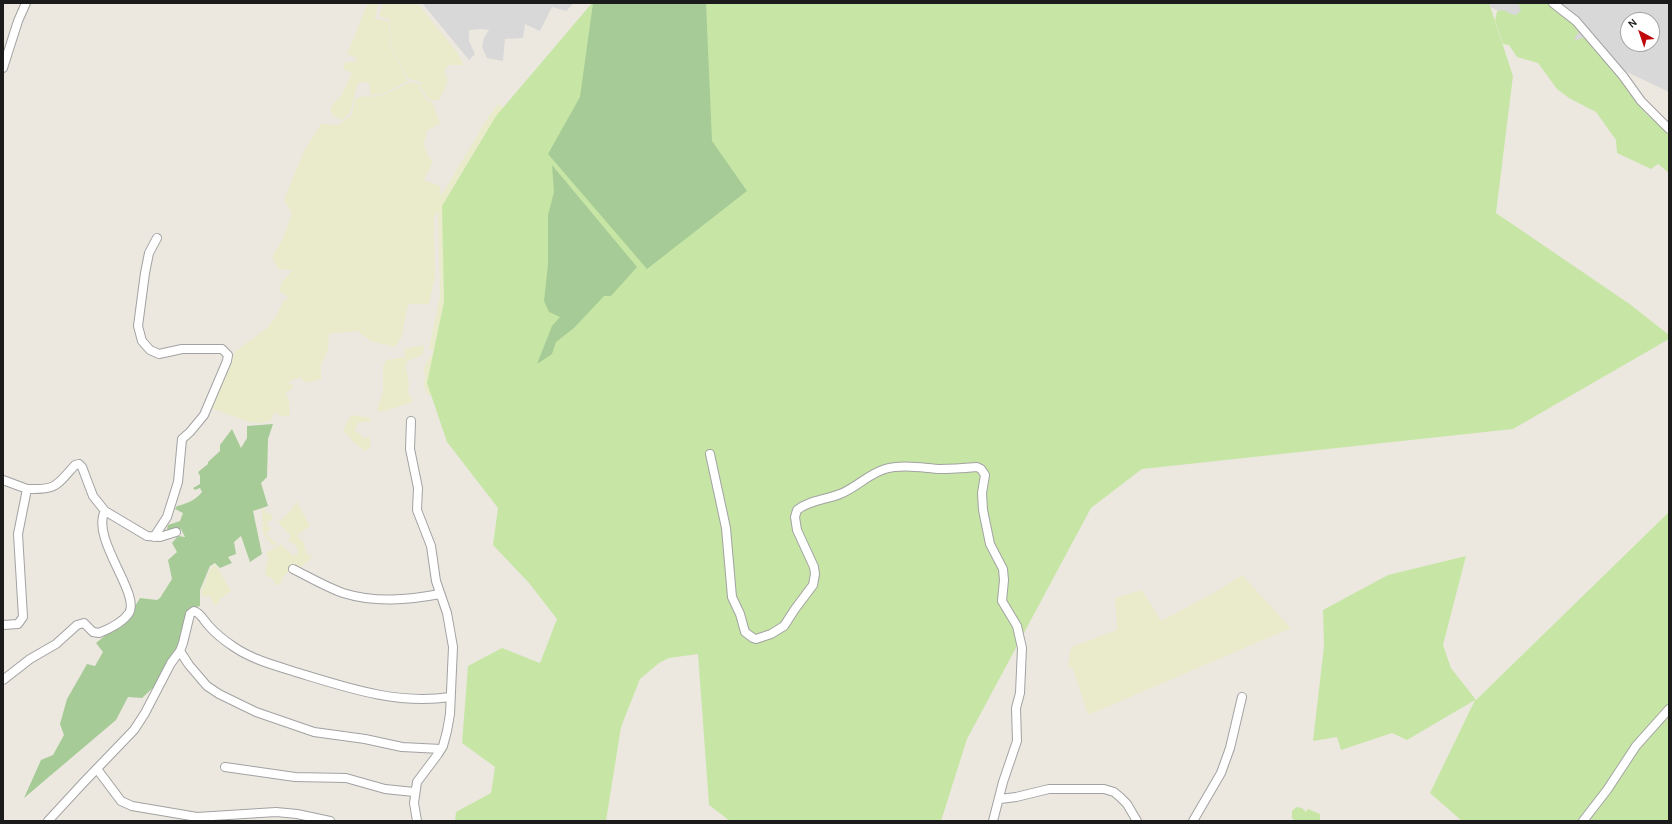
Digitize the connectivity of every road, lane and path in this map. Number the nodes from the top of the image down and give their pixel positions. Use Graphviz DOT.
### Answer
graph roads {
  1 [pos="26,3"];
  2 [pos="1553,3"];
  3 [pos="3,68"];
  4 [pos="1669,128"];
  5 [pos="157,238"];
  6 [pos="412,421"];
  7 [pos="710,454"];
  8 [pos="3,480"];
  9 [pos="27,489"];
  10 [pos="105,511"];
  11 [pos="176,532"];
  12 [pos="154,537"];
  13 [pos="293,569"];
  14 [pos="440,594"];
  15 [pos="3,625"];
  16 [pos="180,651"];
  17 [pos="3,680"];
  18 [pos="1242,697"];
  19 [pos="450,698"];
  20 [pos="1669,709"];
  21 [pos="441,749"];
  22 [pos="225,767"];
  23 [pos="96,769"];
  24 [pos="414,792"];
  25 [pos="1000,798"];
  26 [pos="50,820"];
  27 [pos="319,820"];
  28 [pos="330,821"];
  29 [pos="417,821"];
  30 [pos="993,821"];
  31 [pos="1137,821"];
  32 [pos="1193,821"];
  33 [pos="1583,821"];
  1 -- 3 [label="street"];
  2 -- 4 [label="street"];
  5 -- 12 [label="street"];
  6 -- 14 [label="street"];
  7 -- 25 [label="street"];
  8 -- 9 [label="street"];
  9 -- 10 [label="street"];
  9 -- 15 [label="street"];
  10 -- 12 [label="street"];
  10 -- 17 [label="street"];
  11 -- 12 [label="street"];
  13 -- 14 [label="street"];
  14 -- 19 [label="street"];
  16 -- 19 [label="street"];
  16 -- 21 [label="street"];
  16 -- 23 [label="street"];
  18 -- 32 [label="street"];
  19 -- 21 [label="street"];
  20 -- 33 [label="street"];
  21 -- 24 [label="street"];
  22 -- 24 [label="street"];
  23 -- 26 [label="street"];
  23 -- 27 [label="street"];
  24 -- 29 [label="street"];
  25 -- 30 [label="street"];
  25 -- 31 [label="street"];
  27 -- 28 [label="street"];
}
